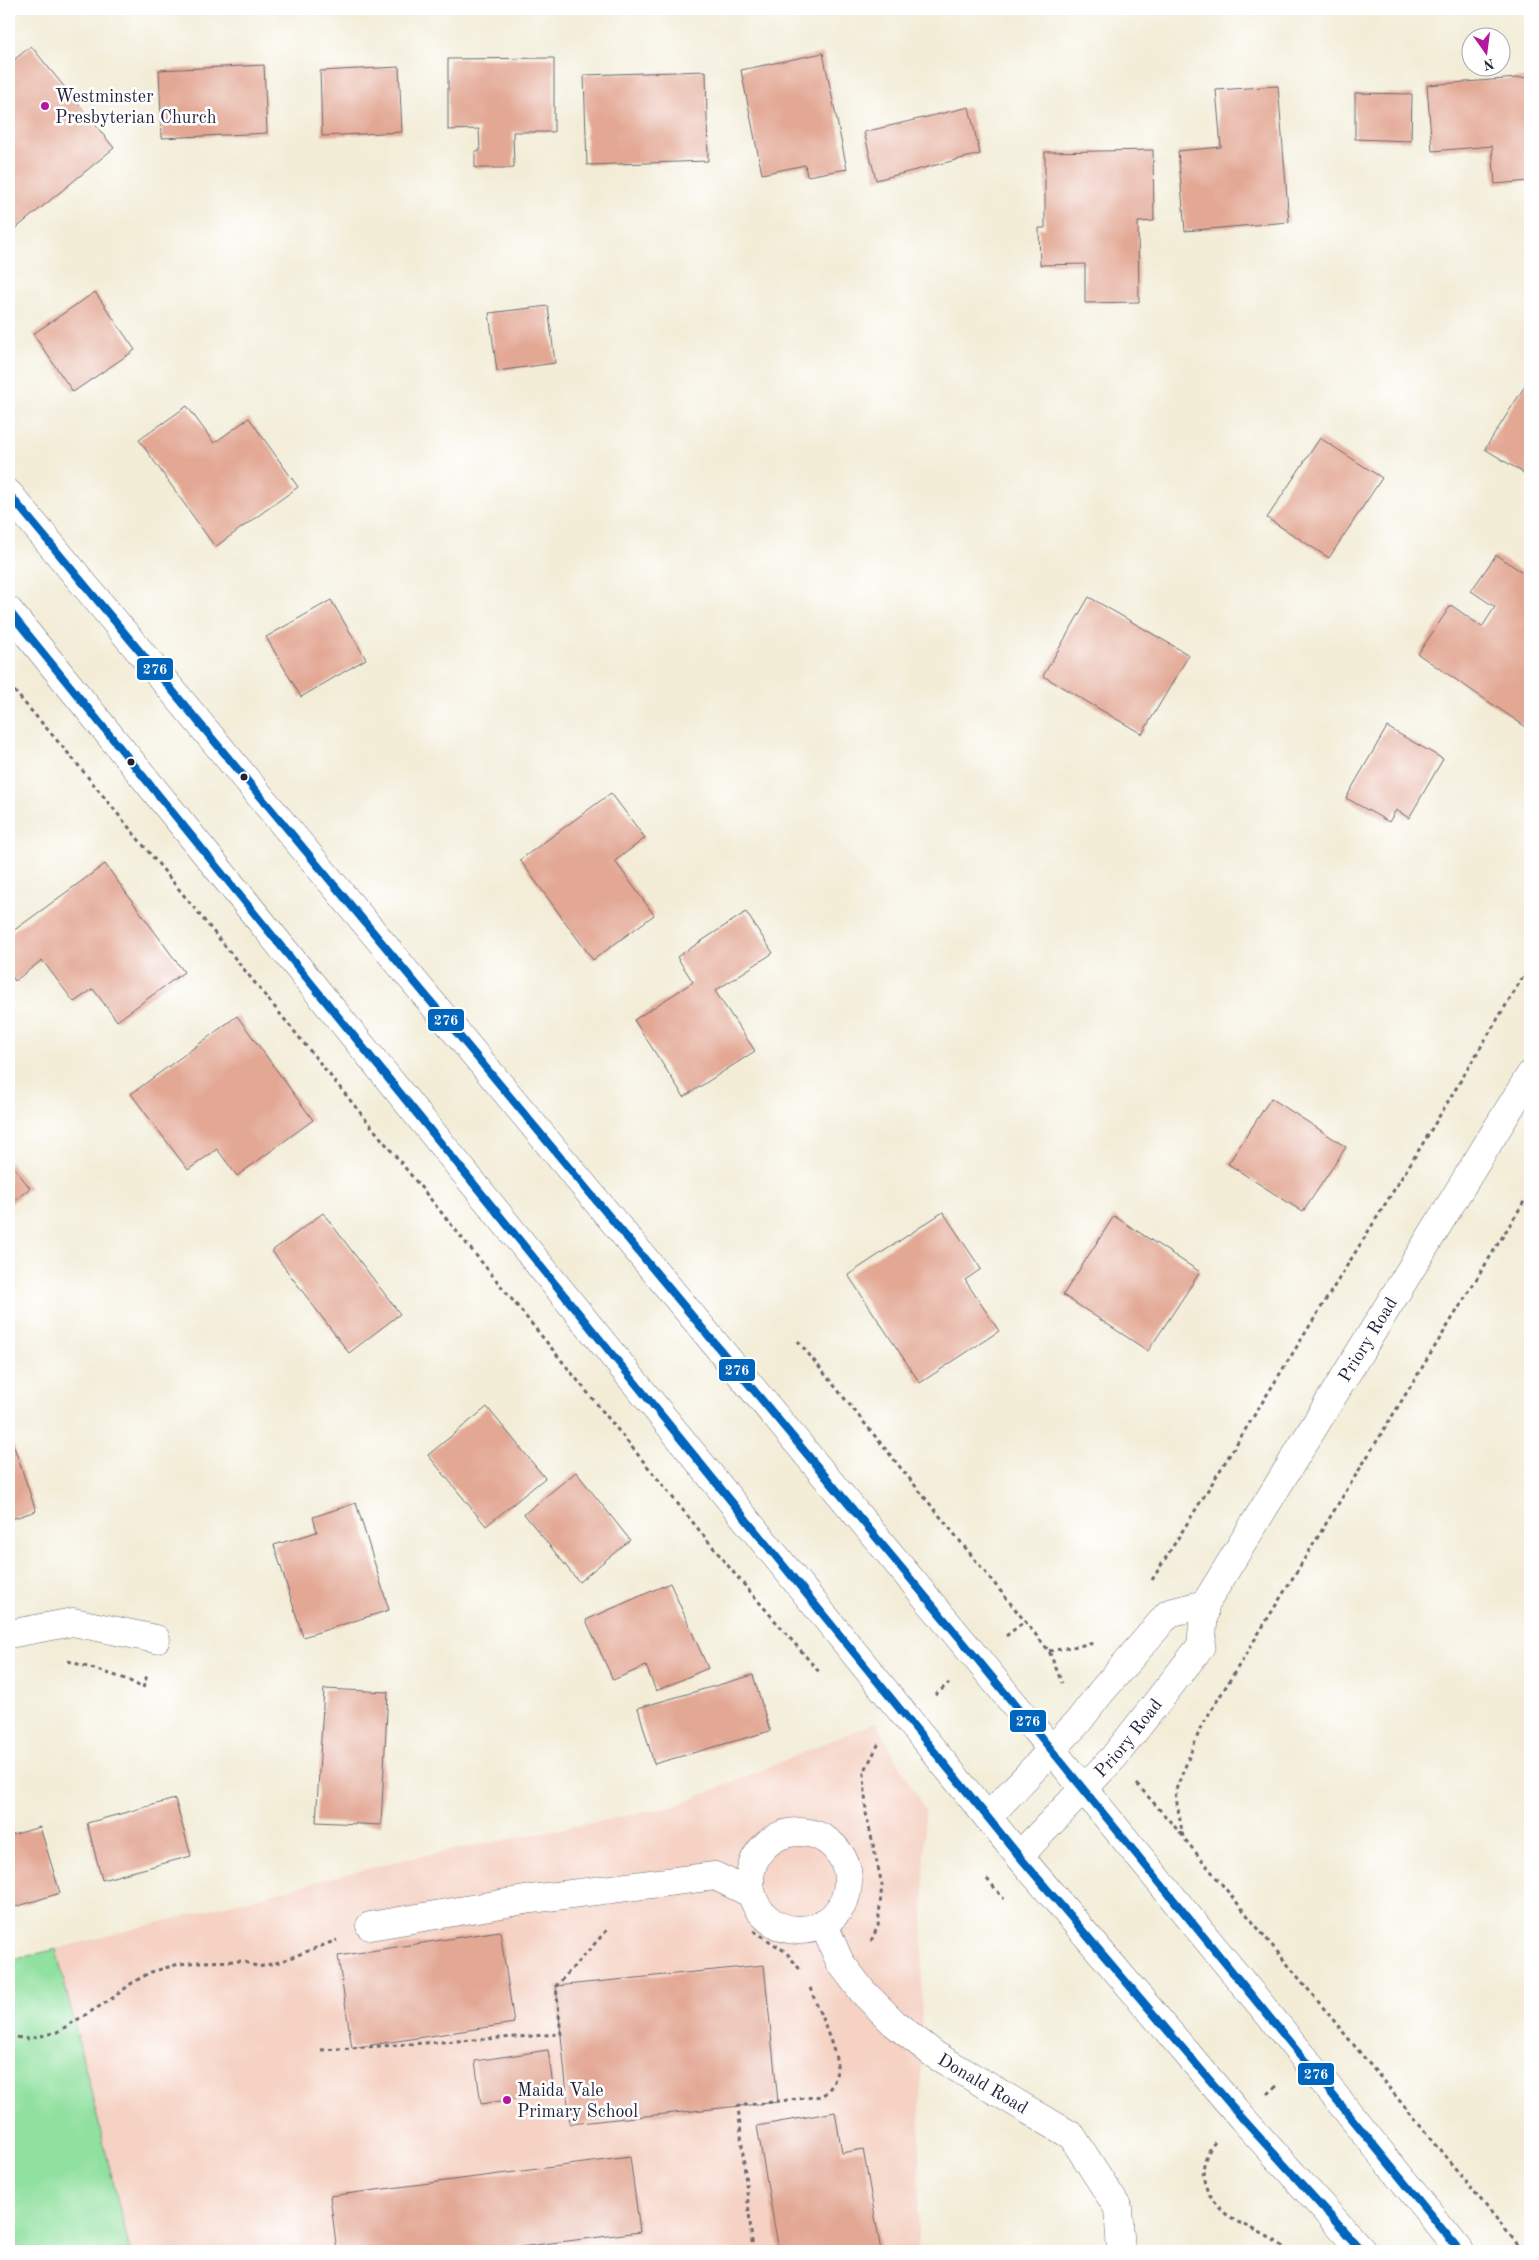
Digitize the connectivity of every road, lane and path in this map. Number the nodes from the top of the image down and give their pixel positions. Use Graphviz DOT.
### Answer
graph roads {
  1 [pos="9,494"];
  2 [pos="9,611"];
  3 [pos="9,685"];
  4 [pos="1530,964"];
  5 [pos="1530,1075"];
  6 [pos="1530,1192"];
  7 [pos="798,1341"];
  8 [pos="1147,1588"];
  9 [pos="1204,1604"];
  10 [pos="1025,1621"];
  11 [pos="9,1634"];
  12 [pos="156,1639"];
  13 [pos="1096,1643"];
  14 [pos="1049,1651"];
  15 [pos="824,1677"];
  16 [pos="886,1737"];
  17 [pos="1052,1751"];
  18 [pos="1083,1788"];
  19 [pos="988,1817"];
  20 [pos="1019,1856"];
  21 [pos="752,1894"];
  22 [pos="615,1921"];
  23 [pos="823,1923"];
  24 [pos="370,1926"];
  25 [pos="751,1930"];
  26 [pos="840,1962"];
  27 [pos="805,1975"];
  28 [pos="9,2036"];
  29 [pos="321,2050"];
  30 [pos="1218,2138"];
  31 [pos="753,2251"];
  32 [pos="1121,2251"];
  33 [pos="1289,2251"];
  34 [pos="1362,2251"];
  35 [pos="1460,2251"];
  36 [pos="1523,2251"];
  1 -- 17 [label="main road"];
  2 -- 19 [label="main road"];
  3 -- 15 [label="path"];
  4 -- 8 [label="path"];
  5 -- 9 [label="main road, Priory Road"];
  6 -- 36 [label="path"];
  7 -- 10 [label="path"];
  9 -- 17 [label="main road"];
  9 -- 18 [label="main road, Priory Road"];
  11 -- 12 [label="main road"];
  13 -- 14 [label="path"];
  16 -- 26 [label="path"];
  17 -- 18 [label="main road"];
  17 -- 19 [label="main road"];
  18 -- 20 [label="main road, Priory Road"];
  18 -- 35 [label="main road"];
  19 -- 20 [label="main road"];
  20 -- 34 [label="main road"];
  21 -- 23 [label="main road"];
  21 -- 23 [label="main road"];
  21 -- 24 [label="main road"];
  22 -- 29 [label="path"];
  23 -- 26 [label="main road, Donald Road"];
  24 -- 28 [label="path"];
  25 -- 27 [label="path"];
  26 -- 27 [label="path"];
  26 -- 32 [label="main road, Donald Road"];
  27 -- 31 [label="path"];
  30 -- 33 [label="path"];
}
